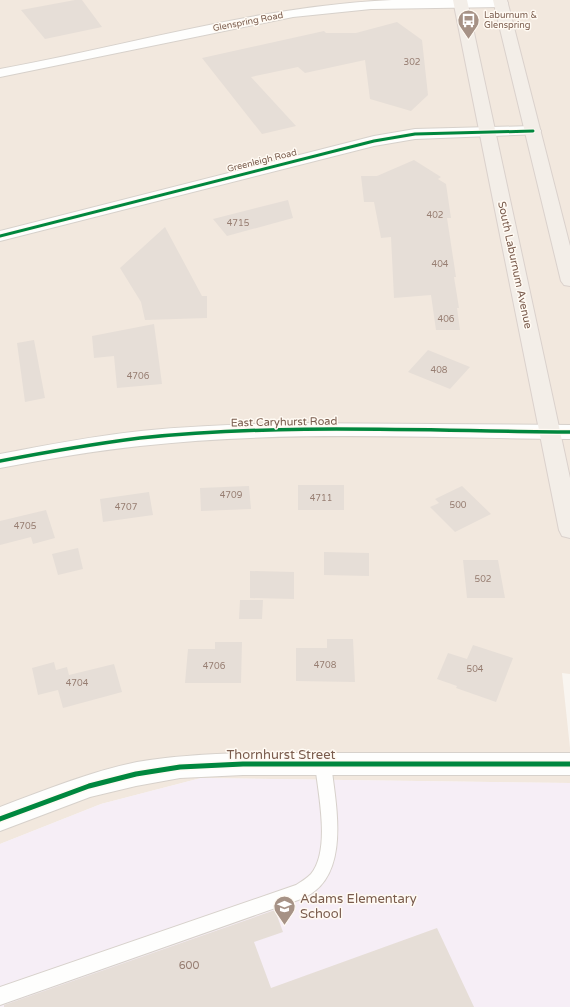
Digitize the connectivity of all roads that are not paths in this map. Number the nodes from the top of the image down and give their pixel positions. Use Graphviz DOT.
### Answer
graph roads {
  1 [pos="460,2"];
  2 [pos="500,2"];
  3 [pos="0,72"];
  4 [pos="533,131"];
  5 [pos="486,132"];
  6 [pos="0,236"];
  7 [pos="570,281"];
  8 [pos="550,432"];
  9 [pos="570,432"];
  10 [pos="0,461"];
  11 [pos="570,530"];
  12 [pos="323,764"];
  13 [pos="570,764"];
  14 [pos="0,819"];
  15 [pos="0,996"];
  1 -- 2 [label="street, Glenspring Road"];
  1 -- 3 [label="street, Glenspring Road"];
  1 -- 5 [label="main road, South Laburnum Avenue"];
  2 -- 4 [label="main road"];
  4 -- 5 [label="street, Greenleigh Road"];
  4 -- 7 [label="main road"];
  5 -- 6 [label="street, Greenleigh Road"];
  5 -- 8 [label="main road, South Laburnum Avenue"];
  8 -- 9 [label="street, East Caryhurst Road"];
  8 -- 10 [label="street, East Caryhurst Road"];
  8 -- 11 [label="main road, South Laburnum Avenue"];
  12 -- 13 [label="street, Thornhurst Street"];
  12 -- 14 [label="street, Thornhurst Street"];
  12 -- 15 [label="lane"];
}
